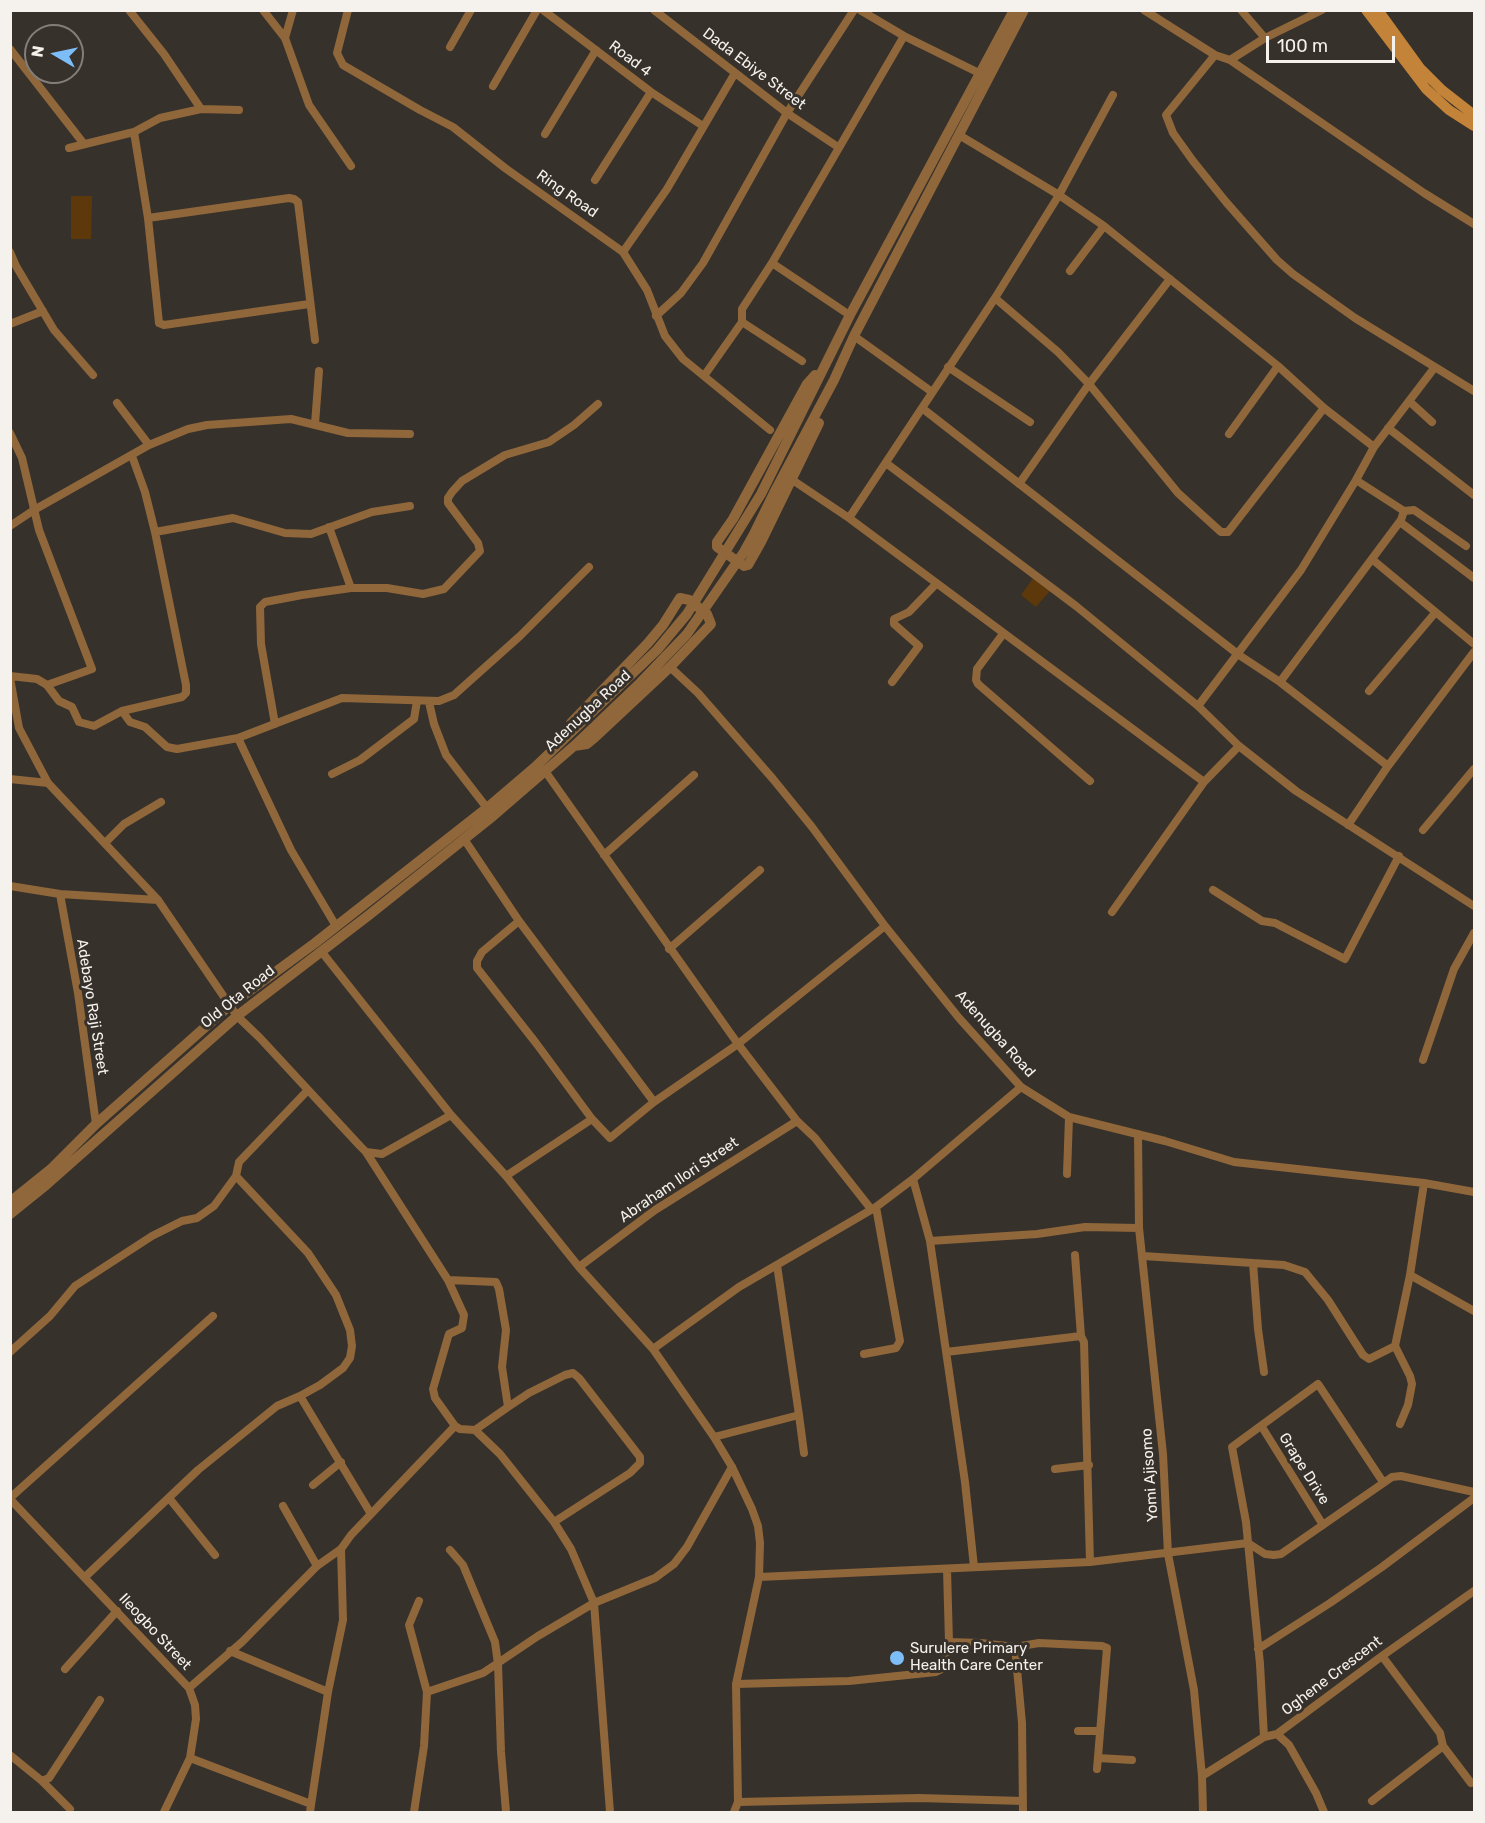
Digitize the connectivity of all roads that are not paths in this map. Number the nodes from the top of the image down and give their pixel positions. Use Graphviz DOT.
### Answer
graph roads {
  1 [pos="129,10"];
  2 [pos="263,10"];
  3 [pos="293,10"];
  4 [pos="348,10"];
  5 [pos="471,10"];
  6 [pos="537,10"];
  7 [pos="543,10"];
  8 [pos="654,10"];
  9 [pos="854,10"];
  10 [pos="860,10"];
  11 [pos="1014,10"];
  12 [pos="1024,10"];
  13 [pos="1144,10"];
  14 [pos="1241,10"];
  15 [pos="1322,10"];
  16 [pos="1366,10"];
  17 [pos="1378,10"];
  18 [pos="904,36"];
  19 [pos="285,38"];
  20 [pos="1265,38"];
  21 [pos="450,47"];
  22 [pos="10,48"];
  23 [pos="596,50"];
  24 [pos="1215,55"];
  25 [pos="1230,60"];
  26 [pos="735,74"];
  27 [pos="981,74"];
  28 [pos="493,86"];
  29 [pos="651,92"];
  30 [pos="1113,95"];
  31 [pos="201,109"];
  32 [pos="239,110"];
  33 [pos="787,113"];
  34 [pos="1474,115"];
  35 [pos="703,126"];
  36 [pos="1474,126"];
  37 [pos="134,132"];
  38 [pos="545,134"];
  39 [pos="959,135"];
  40 [pos="84,144"];
  41 [pos="838,147"];
  42 [pos="69,148"];
  43 [pos="351,166"];
  44 [pos="595,180"];
  45 [pos="1059,195"];
  46 [pos="148,218"];
  47 [pos="1474,225"];
  48 [pos="1104,226"];
  49 [pos="10,252"];
  50 [pos="623,252"];
  51 [pos="772,264"];
  52 [pos="1070,271"];
  53 [pos="1170,279"];
  54 [pos="996,298"];
  55 [pos="309,304"];
  56 [pos="43,312"];
  57 [pos="845,312"];
  58 [pos="656,315"];
  59 [pos="742,322"];
  60 [pos="10,324"];
  61 [pos="854,336"];
  62 [pos="315,340"];
  63 [pos="802,362"];
  64 [pos="1278,366"];
  65 [pos="948,367"];
  66 [pos="1435,367"];
  67 [pos="822,370"];
  68 [pos="319,371"];
  69 [pos="93,375"];
  70 [pos="704,376"];
  71 [pos="834,380"];
  72 [pos="1089,384"];
  73 [pos="1474,391"];
  74 [pos="932,392"];
  75 [pos="1409,401"];
  76 [pos="117,403"];
  77 [pos="598,404"];
  78 [pos="922,408"];
  79 [pos="1324,408"];
  80 [pos="1030,422"];
  81 [pos="1432,422"];
  82 [pos="315,424"];
  83 [pos="1388,428"];
  84 [pos="770,430"];
  85 [pos="10,433"];
  86 [pos="410,434"];
  87 [pos="1229,434"];
  88 [pos="149,445"];
  89 [pos="1374,447"];
  90 [pos="132,456"];
  91 [pos="886,463"];
  92 [pos="791,479"];
  93 [pos="1356,480"];
  94 [pos="1019,484"];
  95 [pos="1474,495"];
  96 [pos="410,506"];
  97 [pos="34,510"];
  98 [pos="1404,511"];
  99 [pos="849,518"];
  100 [pos="1400,522"];
  101 [pos="10,526"];
  102 [pos="329,527"];
  103 [pos="154,532"];
  104 [pos="1466,546"];
  105 [pos="1373,560"];
  106 [pos="590,567"];
  107 [pos="1474,578"];
  108 [pos="936,584"];
  109 [pos="351,588"];
  110 [pos="1435,614"];
  111 [pos="1003,634"];
  112 [pos="1474,644"];
  113 [pos="1474,652"];
  114 [pos="1239,655"];
  115 [pos="670,667"];
  116 [pos="10,677"];
  117 [pos="892,682"];
  118 [pos="1280,682"];
  119 [pos="47,685"];
  120 [pos="1369,691"];
  121 [pos="417,701"];
  122 [pos="429,702"];
  123 [pos="1198,706"];
  124 [pos="122,711"];
  125 [pos="275,724"];
  126 [pos="568,733"];
  127 [pos="238,738"];
  128 [pos="573,746"];
  129 [pos="1239,746"];
  130 [pos="1388,766"];
  131 [pos="1474,769"];
  132 [pos="544,771"];
  133 [pos="332,774"];
  134 [pos="694,775"];
  135 [pos="10,779"];
  136 [pos="1090,781"];
  137 [pos="1204,782"];
  138 [pos="48,783"];
  139 [pos="160,802"];
  140 [pos="490,812"];
  141 [pos="1348,825"];
  142 [pos="1423,830"];
  143 [pos="464,839"];
  144 [pos="106,842"];
  145 [pos="604,855"];
  146 [pos="1399,856"];
  147 [pos="760,870"];
  148 [pos="10,886"];
  149 [pos="1213,890"];
  150 [pos="60,894"];
  151 [pos="158,900"];
  152 [pos="1474,906"];
  153 [pos="1112,912"];
  154 [pos="519,921"];
  155 [pos="336,926"];
  156 [pos="885,926"];
  157 [pos="1474,933"];
  158 [pos="669,949"];
  159 [pos="321,951"];
  160 [pos="229,1006"];
  161 [pos="237,1016"];
  162 [pos="738,1044"];
  163 [pos="1423,1060"];
  164 [pos="1021,1087"];
  165 [pos="308,1090"];
  166 [pos="654,1102"];
  167 [pos="451,1115"];
  168 [pos="1069,1117"];
  169 [pos="592,1119"];
  170 [pos="798,1121"];
  171 [pos="96,1124"];
  172 [pos="1138,1134"];
  173 [pos="366,1152"];
  174 [pos="1067,1174"];
  175 [pos="236,1176"];
  176 [pos="506,1176"];
  177 [pos="913,1179"];
  178 [pos="1424,1184"];
  179 [pos="1474,1192"];
  180 [pos="10,1202"];
  181 [pos="873,1208"];
  182 [pos="10,1214"];
  183 [pos="1139,1228"];
  184 [pos="930,1241"];
  185 [pos="1075,1255"];
  186 [pos="1143,1256"];
  187 [pos="1252,1263"];
  188 [pos="777,1265"];
  189 [pos="579,1267"];
  190 [pos="1410,1275"];
  191 [pos="448,1280"];
  192 [pos="1474,1311"];
  193 [pos="213,1316"];
  194 [pos="1081,1336"];
  195 [pos="1395,1346"];
  196 [pos="653,1349"];
  197 [pos="10,1352"];
  198 [pos="946,1352"];
  199 [pos="864,1354"];
  200 [pos="1264,1372"];
  201 [pos="300,1396"];
  202 [pos="508,1407"];
  203 [pos="799,1415"];
  204 [pos="1400,1424"];
  205 [pos="456,1426"];
  206 [pos="1262,1427"];
  207 [pos="475,1430"];
  208 [pos="714,1437"];
  209 [pos="804,1454"];
  210 [pos="341,1462"];
  211 [pos="1089,1465"];
  212 [pos="732,1467"];
  213 [pos="1055,1469"];
  214 [pos="1383,1482"];
  215 [pos="313,1485"];
  216 [pos="1474,1492"];
  217 [pos="10,1498"];
  218 [pos="169,1498"];
  219 [pos="1474,1498"];
  220 [pos="283,1506"];
  221 [pos="370,1514"];
  222 [pos="554,1522"];
  223 [pos="1323,1525"];
  224 [pos="1248,1543"];
  225 [pos="340,1549"];
  226 [pos="450,1550"];
  227 [pos="1168,1554"];
  228 [pos="215,1555"];
  229 [pos="1090,1562"];
  230 [pos="318,1566"];
  231 [pos="974,1567"];
  232 [pos="947,1569"];
  233 [pos="85,1577"];
  234 [pos="759,1577"];
  235 [pos="1473,1595"];
  236 [pos="419,1601"];
  237 [pos="594,1603"];
  238 [pos="117,1611"];
  239 [pos="949,1642"];
  240 [pos="1015,1647"];
  241 [pos="1258,1649"];
  242 [pos="230,1651"];
  243 [pos="1382,1656"];
  244 [pos="498,1664"];
  245 [pos="65,1669"];
  246 [pos="736,1684"];
  247 [pos="189,1688"];
  248 [pos="327,1692"];
  249 [pos="427,1692"];
  250 [pos="100,1700"];
  251 [pos="1078,1731"];
  252 [pos="1100,1731"];
  253 [pos="1277,1734"];
  254 [pos="1264,1737"];
  255 [pos="1443,1746"];
  256 [pos="10,1755"];
  257 [pos="190,1758"];
  258 [pos="1098,1758"];
  259 [pos="1132,1760"];
  260 [pos="1097,1769"];
  261 [pos="1202,1776"];
  262 [pos="42,1781"];
  263 [pos="1471,1783"];
  264 [pos="1023,1801"];
  265 [pos="1372,1801"];
  266 [pos="738,1802"];
  267 [pos="311,1808"];
  268 [pos="70,1809"];
  269 [pos="164,1812"];
  270 [pos="414,1812"];
  271 [pos="506,1812"];
  272 [pos="610,1812"];
  273 [pos="734,1812"];
  274 [pos="1023,1812"];
  275 [pos="1203,1812"];
  276 [pos="1324,1812"];
  1 -- 31 [label="street"];
  2 -- 19 [label="street"];
  3 -- 19 [label="street"];
  4 -- 50 [label="street, Ring Road"];
  5 -- 21 [label="street"];
  6 -- 28 [label="street"];
  7 -- 23 [label="street, Road 4"];
  8 -- 26 [label="street, Dada Ebiye Street"];
  9 -- 33 [label="street"];
  10 -- 18 [label="street"];
  11 -- 27 [label="street"];
  12 -- 39 [label="street"];
  13 -- 24 [label="street"];
  14 -- 20 [label="street"];
  15 -- 20 [label="street"];
  16 -- 36 [label="main road"];
  17 -- 34 [label="main road"];
  18 -- 27 [label="street"];
  18 -- 41 [label="street"];
  19 -- 43 [label="street"];
  20 -- 25 [label="street"];
  22 -- 40 [label="street"];
  23 -- 29 [label="street, Road 4"];
  23 -- 38 [label="street"];
  24 -- 25 [label="street"];
  24 -- 66 [label="street"];
  25 -- 47 [label="street"];
  26 -- 33 [label="street, Dada Ebiye Street"];
  26 -- 35 [label="street"];
  27 -- 67 [label="street"];
  29 -- 35 [label="street, Road 4"];
  29 -- 44 [label="street"];
  30 -- 45 [label="street"];
  31 -- 32 [label="street"];
  31 -- 37 [label="street"];
  33 -- 41 [label="street, Dada Ebiye Street"];
  33 -- 58 [label="street"];
  35 -- 50 [label="street"];
  37 -- 40 [label="street"];
  37 -- 46 [label="street"];
  39 -- 45 [label="street"];
  39 -- 61 [label="street"];
  40 -- 42 [label="street"];
  41 -- 51 [label="street"];
  45 -- 48 [label="street"];
  45 -- 54 [label="street"];
  46 -- 55 [label="street"];
  46 -- 55 [label="street"];
  48 -- 52 [label="street"];
  48 -- 53 [label="street"];
  49 -- 56 [label="street"];
  50 -- 58 [label="street, Ring Road"];
  51 -- 57 [label="street"];
  51 -- 59 [label="street"];
  53 -- 64 [label="street"];
  53 -- 72 [label="street"];
  54 -- 65 [label="street"];
  54 -- 72 [label="street"];
  55 -- 62 [label="street"];
  56 -- 60 [label="street"];
  56 -- 69 [label="street"];
  58 -- 70 [label="street, Ring Road"];
  59 -- 63 [label="street"];
  59 -- 70 [label="street"];
  61 -- 71 [label="street"];
  61 -- 74 [label="street"];
  64 -- 79 [label="street"];
  64 -- 87 [label="street"];
  65 -- 74 [label="street"];
  65 -- 80 [label="street"];
  66 -- 73 [label="street"];
  66 -- 75 [label="street"];
  67 -- 92 [label="street"];
  67 -- 126 [label="street, Adenugba Road"];
  68 -- 82 [label="street"];
  70 -- 84 [label="street, Ring Road"];
  71 -- 92 [label="street"];
  71 -- 128 [label="street, Adenugba Road"];
  72 -- 79 [label="street"];
  72 -- 94 [label="street"];
  74 -- 78 [label="street"];
  75 -- 81 [label="street"];
  75 -- 83 [label="street"];
  76 -- 88 [label="street"];
  77 -- 109 [label="street"];
  78 -- 91 [label="street"];
  78 -- 94 [label="street"];
  79 -- 89 [label="street"];
  82 -- 86 [label="street"];
  82 -- 88 [label="street"];
  83 -- 89 [label="street"];
  83 -- 95 [label="street"];
  85 -- 97 [label="street"];
  88 -- 90 [label="street"];
  89 -- 93 [label="street"];
  90 -- 97 [label="street"];
  90 -- 103 [label="street"];
  91 -- 99 [label="street"];
  91 -- 123 [label="street"];
  92 -- 99 [label="street"];
  93 -- 98 [label="street"];
  93 -- 114 [label="street"];
  94 -- 114 [label="street"];
  96 -- 102 [label="street"];
  97 -- 101 [label="street"];
  97 -- 119 [label="street"];
  98 -- 100 [label="street"];
  98 -- 104 [label="street"];
  99 -- 108 [label="street"];
  100 -- 105 [label="street"];
  100 -- 107 [label="street"];
  102 -- 103 [label="street"];
  102 -- 109 [label="street"];
  103 -- 124 [label="street"];
  105 -- 110 [label="street"];
  105 -- 118 [label="street"];
  106 -- 122 [label="street"];
  108 -- 111 [label="street"];
  108 -- 117 [label="street"];
  109 -- 125 [label="street"];
  110 -- 112 [label="street"];
  110 -- 120 [label="street"];
  111 -- 136 [label="street"];
  111 -- 137 [label="street"];
  113 -- 130 [label="street"];
  114 -- 118 [label="street"];
  114 -- 123 [label="street"];
  115 -- 126 [label="street"];
  115 -- 128 [label="street"];
  115 -- 156 [label="street, Adenugba Road"];
  116 -- 119 [label="street"];
  116 -- 138 [label="street"];
  118 -- 130 [label="street"];
  119 -- 124 [label="street"];
  121 -- 122 [label="street"];
  121 -- 125 [label="street"];
  121 -- 133 [label="street"];
  122 -- 140 [label="street"];
  123 -- 129 [label="street"];
  124 -- 127 [label="street"];
  125 -- 127 [label="street"];
  126 -- 140 [label="street, Adenugba Road"];
  127 -- 155 [label="street"];
  128 -- 132 [label="street, Adenugba Road"];
  129 -- 137 [label="street"];
  129 -- 141 [label="street"];
  130 -- 141 [label="street"];
  131 -- 142 [label="street"];
  132 -- 140 [label="street, Adenugba Road"];
  132 -- 145 [label="street"];
  134 -- 145 [label="street"];
  135 -- 138 [label="street"];
  137 -- 153 [label="street"];
  138 -- 144 [label="street"];
  139 -- 144 [label="street"];
  140 -- 143 [label="street, Old Ota Road"];
  140 -- 155 [label="street, Old Ota Road"];
  141 -- 146 [label="street"];
  143 -- 154 [label="street"];
  143 -- 159 [label="street, Old Ota Road"];
  144 -- 151 [label="street"];
  145 -- 158 [label="street"];
  146 -- 149 [label="street"];
  146 -- 152 [label="street"];
  147 -- 158 [label="street"];
  148 -- 150 [label="street"];
  150 -- 151 [label="street"];
  150 -- 171 [label="street, Adebayo Raji Street"];
  151 -- 160 [label="street"];
  154 -- 166 [label="street"];
  154 -- 169 [label="street"];
  155 -- 160 [label="street, Old Ota Road"];
  156 -- 162 [label="street"];
  156 -- 164 [label="street, Adenugba Road"];
  157 -- 163 [label="street"];
  158 -- 162 [label="street"];
  159 -- 161 [label="street, Old Ota Road"];
  159 -- 167 [label="street"];
  160 -- 161 [label="street"];
  160 -- 171 [label="street, Old Ota Road"];
  161 -- 165 [label="street"];
  161 -- 182 [label="street, Old Ota Road"];
  162 -- 166 [label="street"];
  162 -- 170 [label="street"];
  164 -- 168 [label="street, Adenugba Road"];
  164 -- 177 [label="street"];
  165 -- 173 [label="street"];
  165 -- 175 [label="street"];
  166 -- 169 [label="street"];
  167 -- 173 [label="street"];
  167 -- 176 [label="street"];
  168 -- 172 [label="street, Adenugba Road"];
  168 -- 174 [label="street"];
  169 -- 176 [label="street"];
  170 -- 181 [label="street"];
  170 -- 189 [label="street, Abraham Ilori Street"];
  171 -- 180 [label="street, Old Ota Road"];
  172 -- 178 [label="street, Adenugba Road"];
  172 -- 183 [label="street, Yomi Ajisomo"];
  173 -- 191 [label="street"];
  175 -- 197 [label="street"];
  175 -- 201 [label="street"];
  176 -- 189 [label="street"];
  177 -- 181 [label="street"];
  177 -- 184 [label="street"];
  178 -- 179 [label="street, Adenugba Road"];
  178 -- 190 [label="street"];
  181 -- 188 [label="street"];
  181 -- 199 [label="street"];
  183 -- 184 [label="street"];
  183 -- 186 [label="street, Yomi Ajisomo"];
  184 -- 198 [label="street"];
  185 -- 194 [label="street"];
  186 -- 187 [label="street"];
  186 -- 227 [label="street, Yomi Ajisomo"];
  187 -- 195 [label="street"];
  187 -- 200 [label="street"];
  188 -- 196 [label="street"];
  188 -- 203 [label="street"];
  189 -- 196 [label="street"];
  190 -- 192 [label="street"];
  190 -- 195 [label="street"];
  191 -- 202 [label="street"];
  191 -- 205 [label="street"];
  193 -- 217 [label="street"];
  194 -- 198 [label="street"];
  194 -- 211 [label="street"];
  195 -- 204 [label="street"];
  196 -- 208 [label="street"];
  198 -- 231 [label="street"];
  201 -- 210 [label="street"];
  201 -- 218 [label="street"];
  202 -- 207 [label="street"];
  202 -- 222 [label="street"];
  203 -- 208 [label="street"];
  203 -- 209 [label="street"];
  205 -- 207 [label="street"];
  205 -- 221 [label="street"];
  206 -- 214 [label="street"];
  206 -- 223 [label="street, Grape Drive"];
  206 -- 224 [label="street"];
  207 -- 222 [label="street"];
  208 -- 212 [label="street"];
  210 -- 215 [label="street"];
  210 -- 221 [label="street"];
  211 -- 213 [label="street"];
  211 -- 229 [label="street"];
  212 -- 234 [label="street"];
  212 -- 237 [label="street"];
  214 -- 216 [label="street"];
  214 -- 223 [label="street"];
  217 -- 233 [label="street, Ileogbo Street"];
  218 -- 228 [label="street"];
  218 -- 233 [label="street"];
  219 -- 241 [label="street"];
  220 -- 230 [label="street"];
  221 -- 225 [label="street"];
  222 -- 237 [label="street"];
  223 -- 224 [label="street"];
  224 -- 227 [label="street"];
  224 -- 241 [label="street"];
  225 -- 230 [label="street"];
  225 -- 248 [label="street"];
  226 -- 244 [label="street"];
  227 -- 229 [label="street"];
  227 -- 261 [label="street, Yomi Ajisomo"];
  229 -- 231 [label="street"];
  230 -- 242 [label="street"];
  231 -- 232 [label="street"];
  232 -- 234 [label="street"];
  232 -- 239 [label="street"];
  233 -- 238 [label="street, Ileogbo Street"];
  234 -- 246 [label="street"];
  235 -- 243 [label="street, Oghene Crescent"];
  236 -- 249 [label="street"];
  237 -- 244 [label="street"];
  237 -- 272 [label="street"];
  238 -- 245 [label="street"];
  238 -- 247 [label="street, Ileogbo Street"];
  239 -- 240 [label="street"];
  239 -- 246 [label="street"];
  240 -- 252 [label="street"];
  240 -- 264 [label="street"];
  241 -- 254 [label="street"];
  242 -- 247 [label="street"];
  242 -- 248 [label="street"];
  243 -- 253 [label="street, Oghene Crescent"];
  243 -- 255 [label="street"];
  244 -- 249 [label="street"];
  244 -- 271 [label="street"];
  246 -- 266 [label="street"];
  247 -- 257 [label="street, Ileogbo Street"];
  248 -- 267 [label="street"];
  249 -- 270 [label="street"];
  250 -- 262 [label="street"];
  251 -- 252 [label="street"];
  252 -- 258 [label="street"];
  253 -- 254 [label="street, Oghene Crescent"];
  253 -- 276 [label="street"];
  254 -- 261 [label="street, Oghene Crescent"];
  255 -- 263 [label="street"];
  255 -- 265 [label="street"];
  256 -- 262 [label="street"];
  257 -- 267 [label="street"];
  257 -- 269 [label="street, Ileogbo Street"];
  258 -- 259 [label="street"];
  258 -- 260 [label="street"];
  261 -- 275 [label="street, Yomi Ajisomo"];
  262 -- 268 [label="street"];
  264 -- 266 [label="street"];
  264 -- 274 [label="street"];
  266 -- 273 [label="street"];
}
